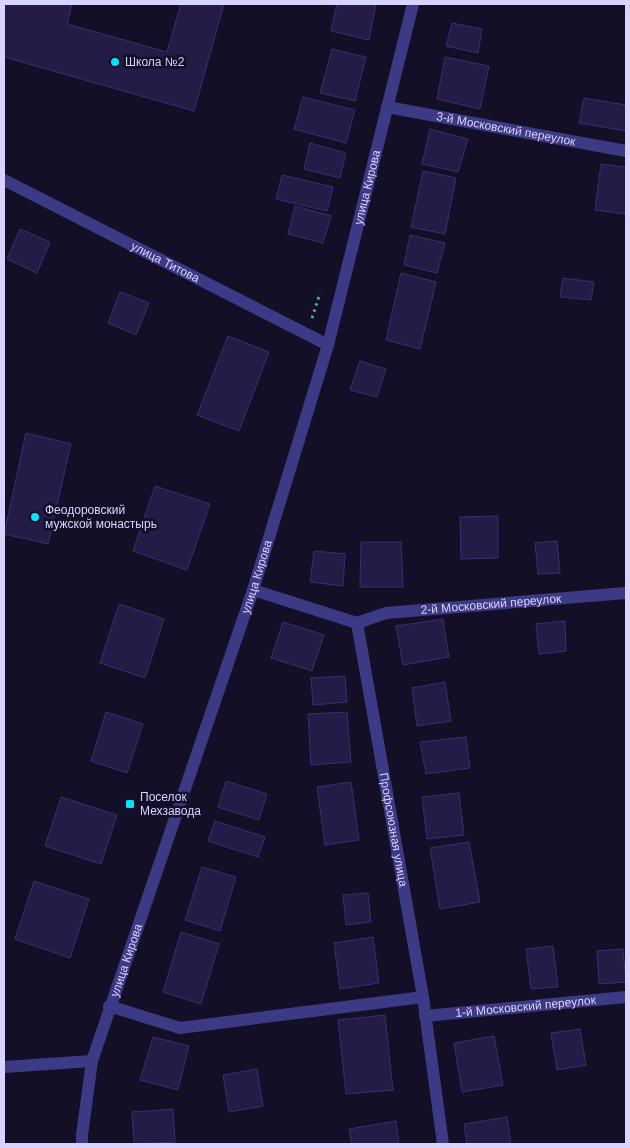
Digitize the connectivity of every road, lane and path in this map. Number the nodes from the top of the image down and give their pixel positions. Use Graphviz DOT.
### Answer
graph roads {
  1 [pos="413,4"];
  2 [pos="387,107"];
  3 [pos="626,151"];
  4 [pos="4,180"];
  5 [pos="322,284"];
  6 [pos="311,322"];
  7 [pos="328,345"];
  8 [pos="253,590"];
  9 [pos="626,594"];
  10 [pos="357,623"];
  11 [pos="424,996"];
  12 [pos="626,997"];
  13 [pos="110,1006"];
  14 [pos="425,1016"];
  15 [pos="92,1061"];
  16 [pos="4,1067"];
  17 [pos="82,1144"];
  18 [pos="443,1144"];
  1 -- 2 [label="street, улица Кирова"];
  2 -- 3 [label="street, 3-й Московский переулок"];
  2 -- 7 [label="street, улица Кирова"];
  4 -- 7 [label="street, улица Титова"];
  5 -- 6 [label="path"];
  7 -- 8 [label="street, улица Кирова"];
  8 -- 10 [label="street"];
  8 -- 13 [label="street, улица Кирова"];
  9 -- 10 [label="street, 2-й Московский переулок"];
  10 -- 11 [label="street, Профсоюзная улица"];
  11 -- 13 [label="street"];
  11 -- 14 [label="street, Профсоюзная улица"];
  12 -- 14 [label="street, 1-й Московский переулок"];
  13 -- 15 [label="street, улица Кирова"];
  14 -- 18 [label="street, Профсоюзная улица"];
  15 -- 16 [label="street"];
  15 -- 17 [label="street, улица Кирова"];
}
